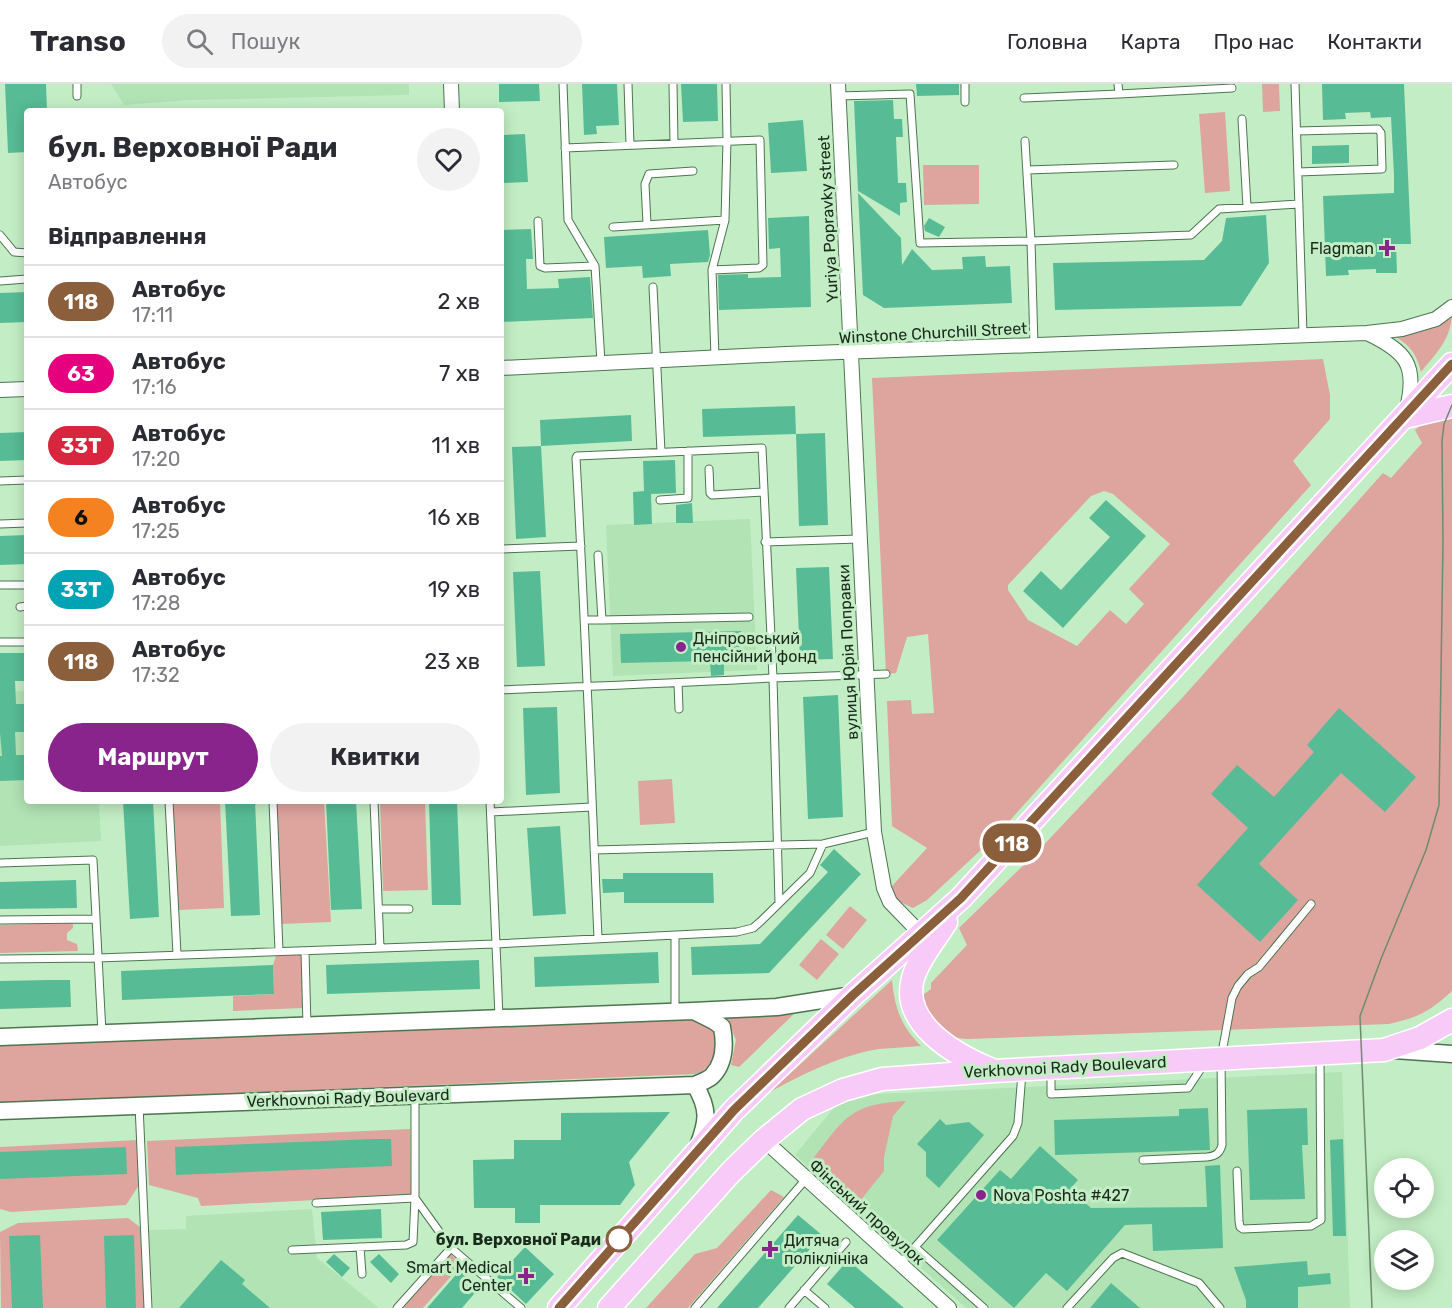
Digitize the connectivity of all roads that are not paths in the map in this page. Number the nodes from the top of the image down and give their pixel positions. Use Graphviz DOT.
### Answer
graph roads {
  1 [pos="77,84"];
  2 [pos="451,84"];
  3 [pos="563,84"];
  4 [pos="628,84"];
  5 [pos="673,84"];
  6 [pos="726,84"];
  7 [pos="965,84"];
  8 [pos="1118,84"];
  9 [pos="1295,84"];
  10 [pos="1232,88"];
  11 [pos="838,90"];
  12 [pos="1119,94"];
  13 [pos="77,96"];
  14 [pos="1024,99"];
  15 [pos="965,102"];
  16 [pos="452,108"];
  17 [pos="1242,119"];
  18 [pos="1297,131"];
  19 [pos="727,140"];
  20 [pos="1025,141"];
  21 [pos="674,143"];
  22 [pos="630,145"];
  23 [pos="566,148"];
  24 [pos="1174,165"];
  25 [pos="1027,170"];
  26 [pos="693,171"];
  27 [pos="1298,172"];
  28 [pos="1299,204"];
  29 [pos="1247,207"];
  30 [pos="724,220"];
  31 [pos="538,221"];
  32 [pos="647,224"];
  33 [pos="613,226"];
  34 [pos="0,235"];
  35 [pos="1030,241"];
  36 [pos="24,253"];
  37 [pos="595,266"];
  38 [pos="712,270"];
  39 [pos="24,279"];
  40 [pos="0,281"];
  41 [pos="653,286"];
  42 [pos="1452,307"];
  43 [pos="1367,333"];
  44 [pos="1303,334"];
  45 [pos="1034,345"];
  46 [pos="851,353"];
  47 [pos="715,357"];
  48 [pos="657,360"];
  49 [pos="601,362"];
  50 [pos="1452,364"];
  51 [pos="504,368"];
  52 [pos="24,389"];
  53 [pos="0,390"];
  54 [pos="1452,406"];
  55 [pos="1405,417"];
  56 [pos="688,451"];
  57 [pos="661,452"];
  58 [pos="710,469"];
  59 [pos="24,480"];
  60 [pos="0,481"];
  61 [pos="764,492"];
  62 [pos="660,500"];
  63 [pos="0,524"];
  64 [pos="24,524"];
  65 [pos="860,539"];
  66 [pos="765,542"];
  67 [pos="581,546"];
  68 [pos="504,549"];
  69 [pos="598,555"];
  70 [pos="0,585"];
  71 [pos="24,585"];
  72 [pos="749,616"];
  73 [pos="585,620"];
  74 [pos="602,620"];
  75 [pos="0,642"];
  76 [pos="24,642"];
  77 [pos="886,674"];
  78 [pos="866,675"];
  79 [pos="773,678"];
  80 [pos="678,682"];
  81 [pos="587,686"];
  82 [pos="504,690"];
  83 [pos="679,709"];
  84 [pos="170,804"];
  85 [pos="273,804"];
  86 [pos="374,804"];
  87 [pos="490,804"];
  88 [pos="592,807"];
  89 [pos="490,812"];
  90 [pos="873,832"];
  91 [pos="823,844"];
  92 [pos="777,847"];
  93 [pos="594,850"];
  94 [pos="0,863"];
  95 [pos="961,898"];
  96 [pos="779,903"];
  97 [pos="1311,904"];
  98 [pos="379,909"];
  99 [pos="409,909"];
  100 [pos="96,919"];
  101 [pos="0,920"];
  102 [pos="921,934"];
  103 [pos="675,936"];
  104 [pos="598,938"];
  105 [pos="495,944"];
  106 [pos="380,948"];
  107 [pos="279,951"];
  108 [pos="305,951"];
  109 [pos="177,954"];
  110 [pos="97,958"];
  111 [pos="0,959"];
  112 [pos="853,995"];
  113 [pos="693,1011"];
  114 [pos="675,1012"];
  115 [pos="500,1017"];
  116 [pos="1452,1020"];
  117 [pos="307,1026"];
  118 [pos="102,1034"];
  119 [pos="0,1037"];
  120 [pos="1384,1050"];
  121 [pos="1320,1053"];
  122 [pos="1452,1054"];
  123 [pos="1214,1059"];
  124 [pos="1022,1069"];
  125 [pos="994,1071"];
  126 [pos="695,1085"];
  127 [pos="415,1096"];
  128 [pos="139,1106"];
  129 [pos="0,1111"];
  130 [pos="764,1140"];
  131 [pos="696,1150"];
  132 [pos="1143,1160"];
  133 [pos="1237,1171"];
  134 [pos="807,1179"];
  135 [pos="415,1198"];
  136 [pos="316,1203"];
  137 [pos="846,1242"];
  138 [pos="360,1247"];
  139 [pos="915,1247"];
  140 [pos="451,1248"];
  141 [pos="292,1250"];
  142 [pos="900,1264"];
  143 [pos="362,1274"];
  144 [pos="804,1290"];
  145 [pos="618,1303"];
  146 [pos="148,1308"];
  147 [pos="397,1308"];
  148 [pos="521,1308"];
  149 [pos="559,1308"];
  150 [pos="695,1308"];
  151 [pos="789,1308"];
  152 [pos="825,1308"];
  153 [pos="949,1308"];
  154 [pos="984,1308"];
  155 [pos="1067,1308"];
  156 [pos="1220,1308"];
  1 -- 13 [label="lane"];
  2 -- 16 [label="street"];
  3 -- 23 [label="lane"];
  4 -- 22 [label="lane"];
  5 -- 21 [label="lane"];
  6 -- 19 [label="lane"];
  7 -- 15 [label="lane"];
  8 -- 12 [label="lane"];
  9 -- 18 [label="lane"];
  10 -- 12 [label="lane"];
  11 -- 35 [label="lane"];
  11 -- 46 [label="street, Yuriya Popravky street"];
  12 -- 14 [label="lane"];
  17 -- 29 [label="lane"];
  18 -- 27 [label="lane"];
  18 -- 27 [label="lane"];
  19 -- 21 [label="lane"];
  19 -- 30 [label="lane"];
  19 -- 38 [label="lane"];
  20 -- 25 [label="lane"];
  21 -- 22 [label="lane"];
  22 -- 23 [label="lane"];
  23 -- 37 [label="lane"];
  24 -- 25 [label="lane"];
  25 -- 35 [label="lane"];
  26 -- 32 [label="lane"];
  27 -- 28 [label="lane"];
  28 -- 29 [label="lane"];
  28 -- 44 [label="lane"];
  29 -- 35 [label="lane"];
  30 -- 32 [label="lane"];
  30 -- 38 [label="lane"];
  31 -- 37 [label="lane"];
  32 -- 33 [label="lane"];
  34 -- 36 [label="lane"];
  35 -- 45 [label="lane"];
  37 -- 49 [label="lane"];
  38 -- 47 [label="lane"];
  39 -- 40 [label="lane"];
  41 -- 48 [label="lane"];
  42 -- 43 [label="street, Winstone Churchill Street"];
  43 -- 44 [label="street, Winstone Churchill Street"];
  43 -- 55 [label="street"];
  44 -- 45 [label="street, Winstone Churchill Street"];
  45 -- 46 [label="street, Winstone Churchill Street"];
  46 -- 47 [label="street, Winstone Churchill Street"];
  46 -- 65 [label="street, вулиця Юрія Поправки"];
  47 -- 48 [label="street, Winstone Churchill Street"];
  48 -- 49 [label="street, Winstone Churchill Street"];
  48 -- 57 [label="lane"];
  49 -- 51 [label="street, Winstone Churchill Street"];
  50 -- 55 [label="highway"];
  52 -- 53 [label="street"];
  54 -- 55 [label="highway"];
  55 -- 95 [label="highway"];
  56 -- 57 [label="lane"];
  56 -- 61 [label="lane"];
  56 -- 62 [label="lane"];
  57 -- 67 [label="lane"];
  58 -- 61 [label="lane"];
  59 -- 60 [label="lane"];
  61 -- 66 [label="lane"];
  63 -- 64 [label="lane"];
  65 -- 66 [label="lane"];
  65 -- 78 [label="street, вулиця Юрія Поправки"];
  66 -- 79 [label="lane"];
  67 -- 68 [label="lane"];
  67 -- 73 [label="lane"];
  69 -- 74 [label="lane"];
  70 -- 71 [label="lane"];
  72 -- 74 [label="lane"];
  73 -- 74 [label="lane"];
  73 -- 81 [label="lane"];
  75 -- 76 [label="lane"];
  77 -- 78 [label="lane"];
  78 -- 79 [label="lane"];
  78 -- 90 [label="street, вулиця Юрія Поправки"];
  79 -- 80 [label="lane"];
  79 -- 92 [label="lane"];
  80 -- 81 [label="lane"];
  80 -- 83 [label="lane"];
  81 -- 82 [label="lane"];
  81 -- 88 [label="lane"];
  84 -- 109 [label="lane"];
  85 -- 107 [label="lane"];
  86 -- 98 [label="lane"];
  87 -- 89 [label="lane"];
  88 -- 89 [label="lane"];
  88 -- 93 [label="lane"];
  89 -- 105 [label="lane"];
  90 -- 91 [label="lane"];
  90 -- 102 [label="street, вулиця Юрія Поправки"];
  91 -- 92 [label="lane"];
  91 -- 96 [label="lane"];
  92 -- 93 [label="lane"];
  92 -- 96 [label="lane"];
  93 -- 104 [label="lane"];
  94 -- 100 [label="lane"];
  95 -- 102 [label="highway"];
  95 -- 125 [label="highway"];
  96 -- 103 [label="lane"];
  97 -- 123 [label="lane"];
  98 -- 99 [label="lane"];
  98 -- 106 [label="lane"];
  100 -- 101 [label="lane"];
  100 -- 110 [label="lane"];
  102 -- 112 [label="highway"];
  103 -- 104 [label="lane"];
  103 -- 114 [label="lane"];
  104 -- 105 [label="lane"];
  105 -- 106 [label="lane"];
  105 -- 115 [label="lane"];
  106 -- 108 [label="lane"];
  107 -- 108 [label="lane"];
  107 -- 109 [label="lane"];
  108 -- 117 [label="lane"];
  109 -- 110 [label="lane"];
  110 -- 111 [label="lane"];
  110 -- 118 [label="lane"];
  112 -- 113 [label="street"];
  112 -- 131 [label="highway"];
  113 -- 114 [label="street"];
  113 -- 126 [label="street"];
  114 -- 115 [label="street"];
  115 -- 117 [label="street"];
  116 -- 120 [label="highway, Verkhovnoi Rady Boulevard"];
  117 -- 118 [label="street"];
  118 -- 119 [label="street"];
  120 -- 121 [label="highway, Verkhovnoi Rady Boulevard"];
  120 -- 122 [label="street, Verkhovnoi Rady Boulevard"];
  121 -- 123 [label="highway, Verkhovnoi Rady Boulevard"];
  121 -- 133 [label="lane"];
  123 -- 124 [label="highway, Verkhovnoi Rady Boulevard"];
  123 -- 132 [label="lane"];
  124 -- 125 [label="highway, Verkhovnoi Rady Boulevard"];
  124 -- 139 [label="lane"];
  125 -- 130 [label="highway, Verkhovnoi Rady Boulevard"];
  126 -- 127 [label="street, Verkhovnoi Rady Boulevard"];
  126 -- 131 [label="street"];
  127 -- 128 [label="street, Verkhovnoi Rady Boulevard"];
  127 -- 135 [label="lane"];
  128 -- 129 [label="street, Verkhovnoi Rady Boulevard"];
  128 -- 146 [label="lane"];
  130 -- 134 [label="street, Фінський провулок"];
  130 -- 145 [label="highway, Verkhovnoi Rady Boulevard"];
  131 -- 149 [label="highway"];
  134 -- 142 [label="street, Фінський провулок"];
  134 -- 150 [label="lane"];
  135 -- 136 [label="lane"];
  135 -- 138 [label="lane"];
  135 -- 140 [label="lane"];
  137 -- 144 [label="lane"];
  138 -- 141 [label="lane"];
  138 -- 143 [label="lane"];
  139 -- 142 [label="lane"];
  139 -- 154 [label="lane"];
  140 -- 147 [label="lane"];
  140 -- 148 [label="lane"];
  142 -- 153 [label="street, Фінський провулок"];
  144 -- 151 [label="lane"];
  144 -- 152 [label="lane"];
  155 -- 156 [label="lane"];
}
